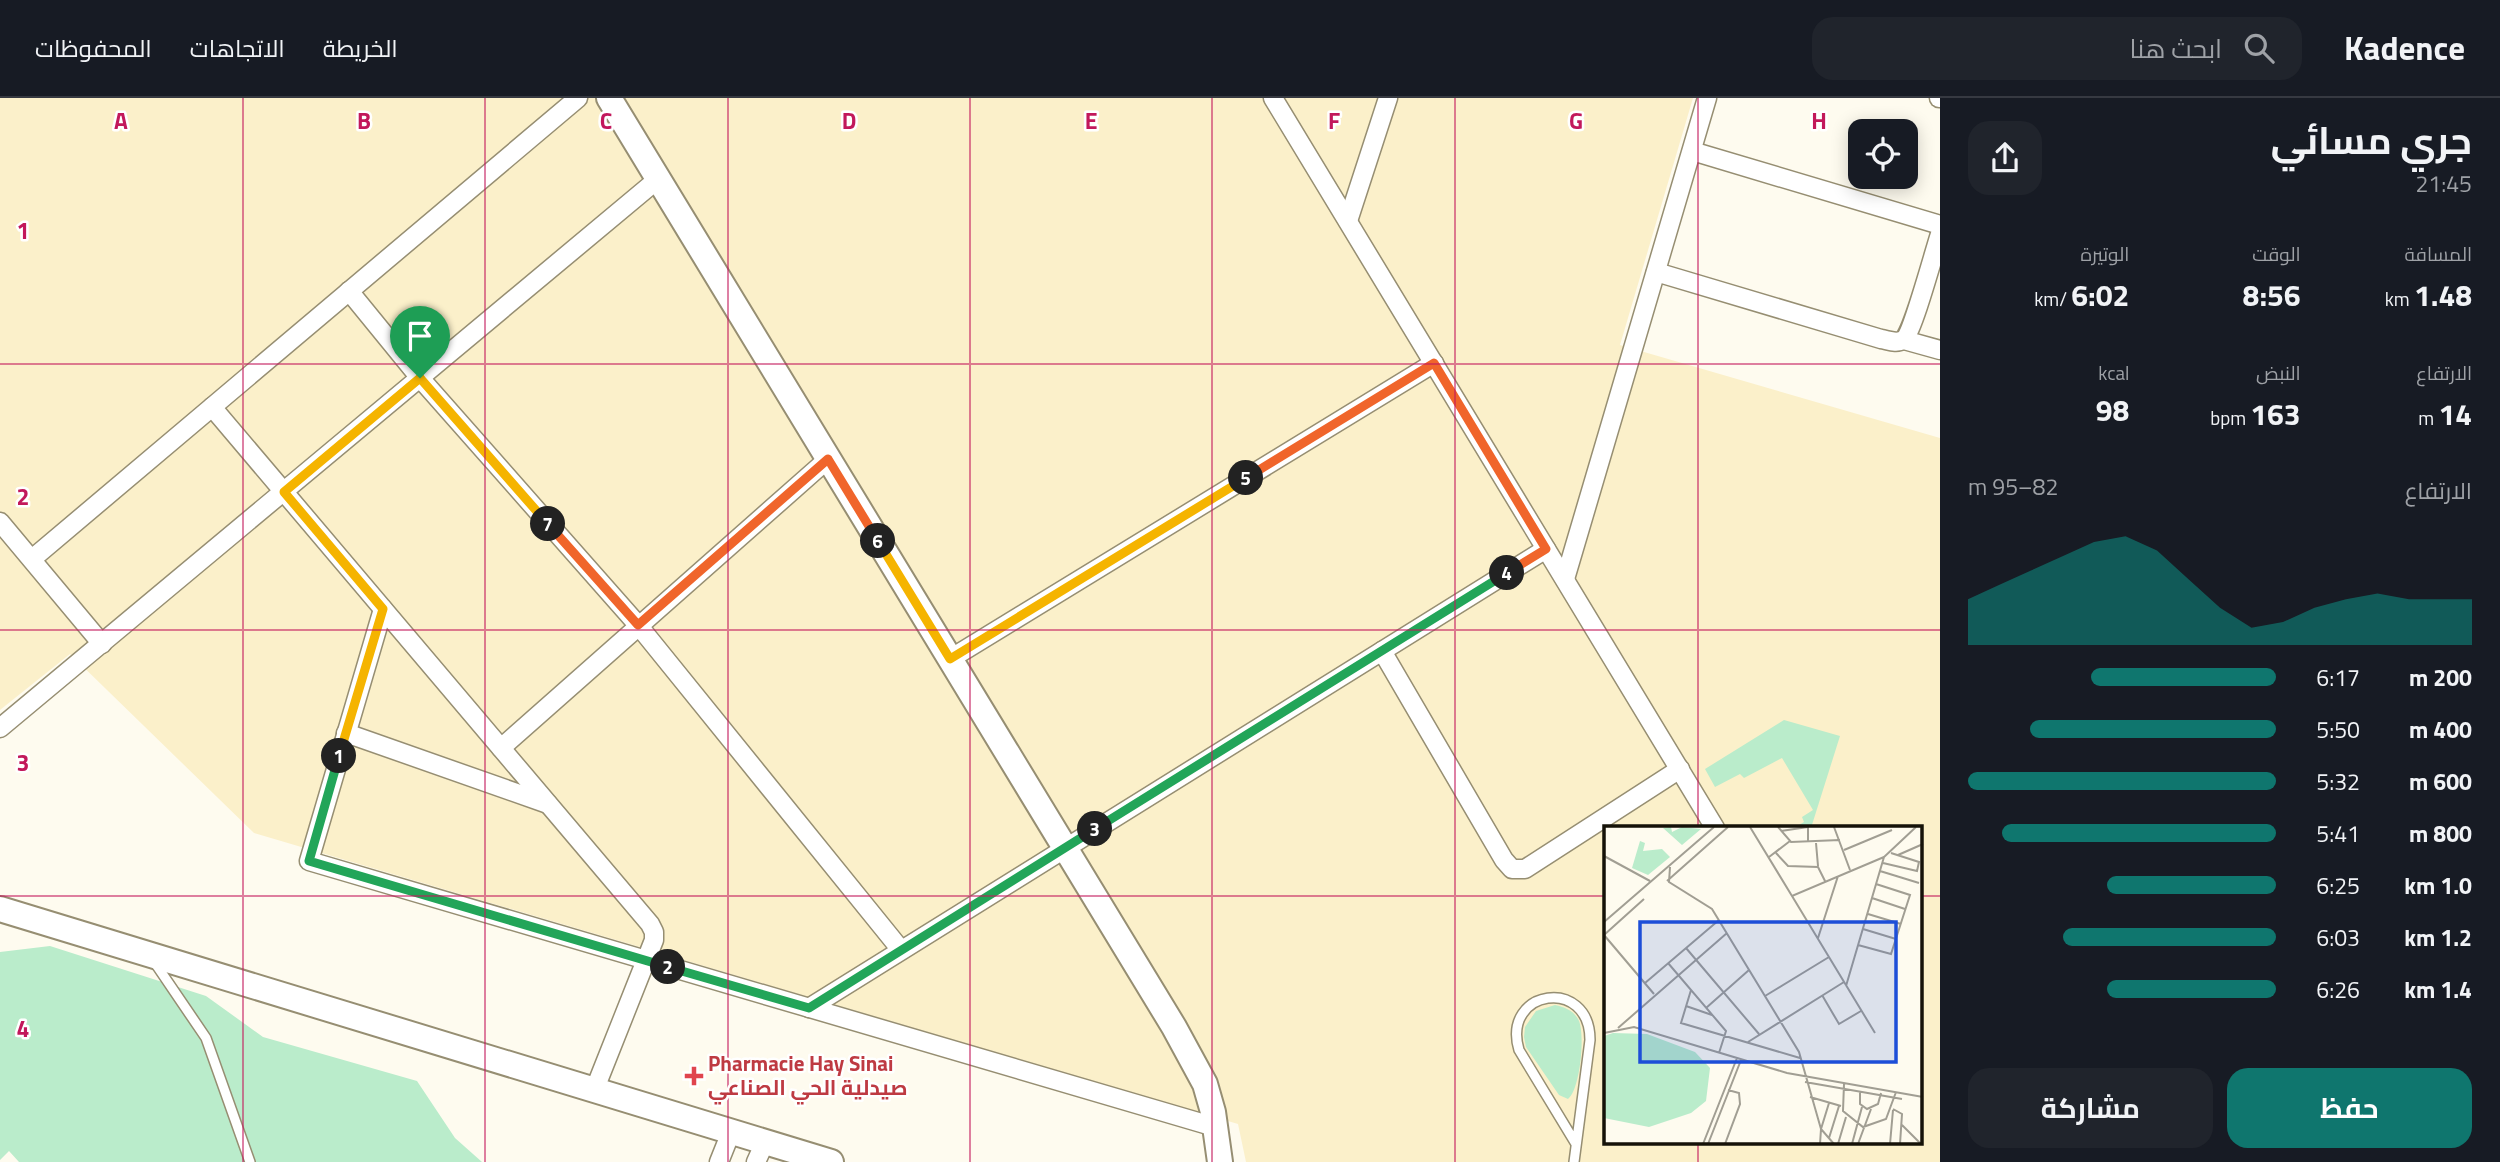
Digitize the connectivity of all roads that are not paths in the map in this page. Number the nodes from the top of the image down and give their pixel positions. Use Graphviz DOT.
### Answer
graph roads {
  1 [pos="579,98"];
  2 [pos="609,98"];
  3 [pos="1273,98"];
  4 [pos="1388,98"];
  5 [pos="1707,98"];
  6 [pos="1692,150"];
  7 [pos="658,179"];
  8 [pos="1348,221"];
  9 [pos="1940,225"];
  10 [pos="1940,234"];
  11 [pos="1656,272"];
  12 [pos="349,291"];
  13 [pos="1904,340"];
  14 [pos="1940,350"];
  15 [pos="1434,363"];
  16 [pos="420,378"];
  17 [pos="212,407"];
  18 [pos="828,459"];
  19 [pos="284,492"];
  20 [pos="0,522"];
  21 [pos="1546,549"];
  22 [pos="32,559"];
  23 [pos="1565,579"];
  24 [pos="383,609"];
  25 [pos="638,625"];
  26 [pos="102,643"];
  27 [pos="1382,651"];
  28 [pos="950,659"];
  29 [pos="0,728"];
  30 [pos="346,733"];
  31 [pos="501,748"];
  32 [pos="1680,769"];
  33 [pos="548,804"];
  34 [pos="1714,826"];
  35 [pos="1065,848"];
  36 [pos="0,909"];
  37 [pos="901,950"];
  38 [pos="148,953"];
  39 [pos="646,960"];
  40 [pos="809,1008"];
  41 [pos="594,1091"];
  42 [pos="1215,1127"];
  43 [pos="731,1132"];
  44 [pos="1576,1144"];
  45 [pos="760,1152"];
  46 [pos="250,1162"];
  47 [pos="719,1162"];
  48 [pos="831,1162"];
  49 [pos="1220,1162"];
  50 [pos="1574,1162"];
  1 -- 12 [label="street"];
  2 -- 7 [label="street"];
  3 -- 8 [label="street"];
  4 -- 8 [label="street"];
  5 -- 6 [label="street"];
  6 -- 9 [label="street"];
  6 -- 11 [label="street"];
  7 -- 16 [label="street"];
  7 -- 18 [label="street"];
  8 -- 15 [label="street"];
  10 -- 13 [label="street"];
  11 -- 13 [label="street"];
  11 -- 23 [label="street"];
  12 -- 16 [label="street"];
  12 -- 17 [label="street"];
  13 -- 14 [label="street"];
  15 -- 21 [label="street"];
  15 -- 28 [label="street"];
  16 -- 19 [label="street"];
  16 -- 25 [label="street"];
  17 -- 19 [label="street"];
  17 -- 22 [label="street"];
  18 -- 25 [label="street"];
  18 -- 28 [label="street"];
  19 -- 24 [label="street"];
  19 -- 26 [label="street"];
  20 -- 22 [label="street"];
  21 -- 23 [label="street"];
  21 -- 27 [label="street"];
  22 -- 26 [label="street"];
  23 -- 32 [label="street"];
  24 -- 30 [label="street"];
  24 -- 31 [label="street"];
  25 -- 31 [label="street"];
  25 -- 37 [label="street"];
  26 -- 29 [label="street"];
  27 -- 32 [label="street"];
  27 -- 35 [label="street"];
  28 -- 35 [label="street"];
  30 -- 33 [label="street"];
  30 -- 39 [label="street"];
  31 -- 33 [label="street"];
  32 -- 34 [label="street"];
  33 -- 39 [label="street"];
  35 -- 37 [label="street"];
  35 -- 42 [label="street"];
  36 -- 38 [label="street"];
  37 -- 40 [label="street"];
  38 -- 41 [label="street"];
  38 -- 46 [label="lane"];
  39 -- 40 [label="street"];
  39 -- 41 [label="street"];
  40 -- 42 [label="street"];
  41 -- 43 [label="street"];
  42 -- 49 [label="street"];
  43 -- 45 [label="street"];
  43 -- 47 [label="street"];
  44 -- 44 [label="lane"];
  44 -- 50 [label="lane"];
  45 -- 48 [label="street"];
}
